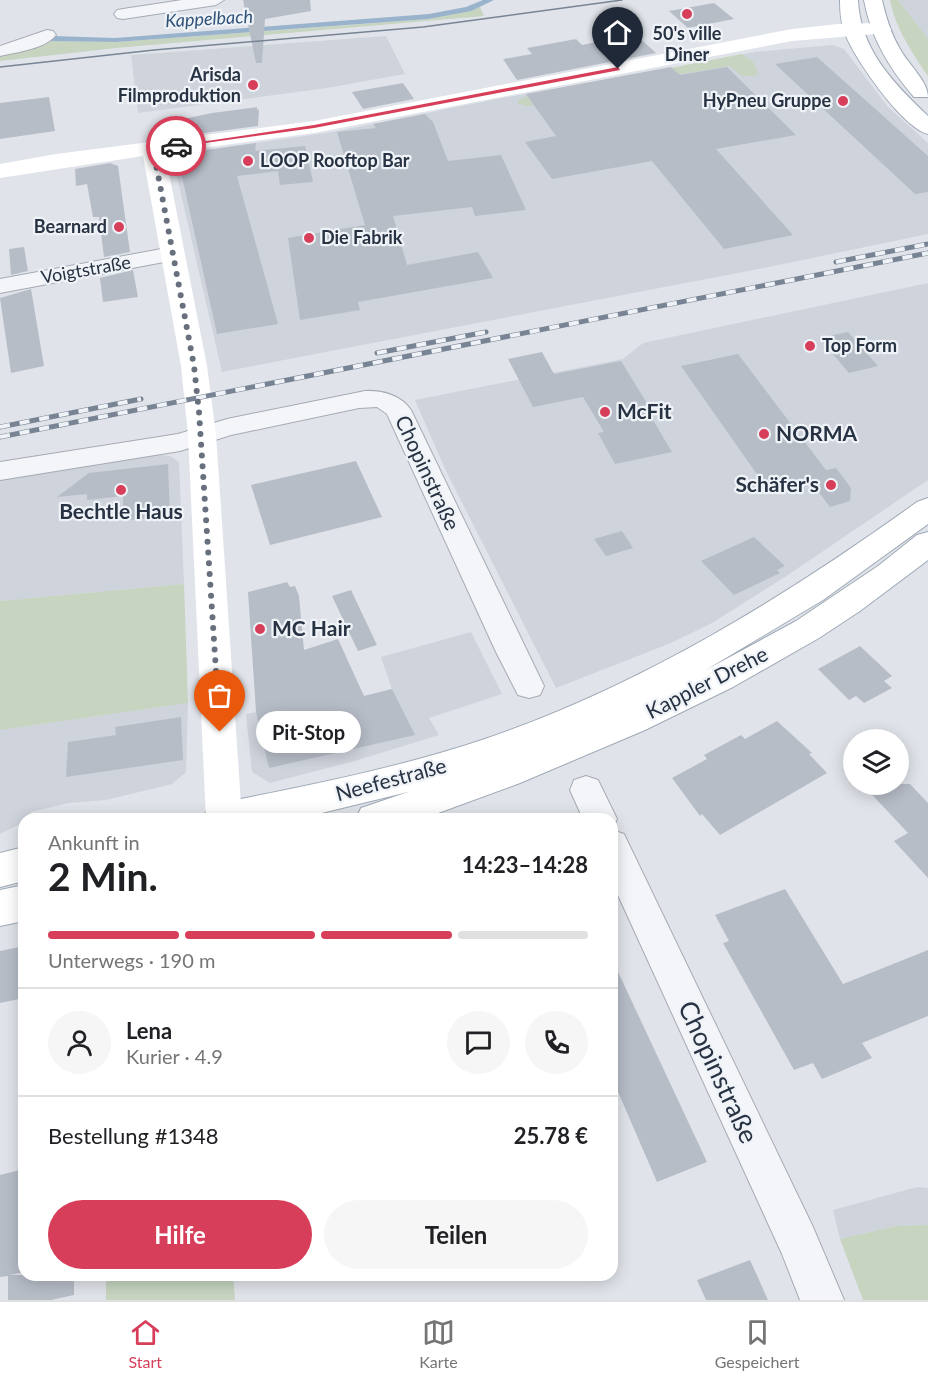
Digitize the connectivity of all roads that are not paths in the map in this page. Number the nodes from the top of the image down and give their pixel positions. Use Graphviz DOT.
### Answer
graph roads {
  1 [pos="216,0"];
  2 [pos="847,0"];
  3 [pos="873,0"];
  4 [pos="123,14"];
  5 [pos="880,29"];
  6 [pos="853,30"];
  7 [pos="47,35"];
  8 [pos="792,35"];
  9 [pos="0,51"];
  10 [pos="928,101"];
  11 [pos="928,128"];
  12 [pos="153,148"];
  13 [pos="0,171"];
  14 [pos="172,254"];
  15 [pos="0,286"];
  16 [pos="202,434"];
  17 [pos="0,471"];
  18 [pos="928,509"];
  19 [pos="928,543"];
  20 [pos="529,686"];
  21 [pos="490,752"];
  22 [pos="468,789"];
  23 [pos="586,790"];
  24 [pos="223,813"];
  25 [pos="252,813"];
  26 [pos="393,813"];
  27 [pos="597,813"];
  28 [pos="618,858"];
  29 [pos="18,866"];
  30 [pos="0,870"];
  31 [pos="18,904"];
  32 [pos="0,908"];
  33 [pos="822,1300"];
  1 -- 4 [label="street"];
  2 -- 6 [label="main road"];
  2 -- 8 [label="main road"];
  3 -- 5 [label="main road"];
  5 -- 6 [label="main road"];
  5 -- 10 [label="main road"];
  6 -- 8 [label="main road"];
  6 -- 11 [label="main road"];
  7 -- 9 [label="street"];
  8 -- 12 [label="main road"];
  12 -- 13 [label="main road"];
  12 -- 14 [label="main road"];
  14 -- 15 [label="street, Voigtstraße"];
  14 -- 16 [label="main road"];
  16 -- 17 [label="street"];
  16 -- 20 [label="street, Chopinstraße"];
  16 -- 24 [label="main road"];
  18 -- 21 [label="main road, Kappler Drehe"];
  19 -- 22 [label="main road, Kappler Drehe"];
  21 -- 25 [label="main road, Neefestraße"];
  22 -- 26 [label="main road, Neefestraße"];
  23 -- 27 [label="street"];
  28 -- 33 [label="street, Chopinstraße"];
  29 -- 30 [label="main road"];
  31 -- 32 [label="main road"];
}
